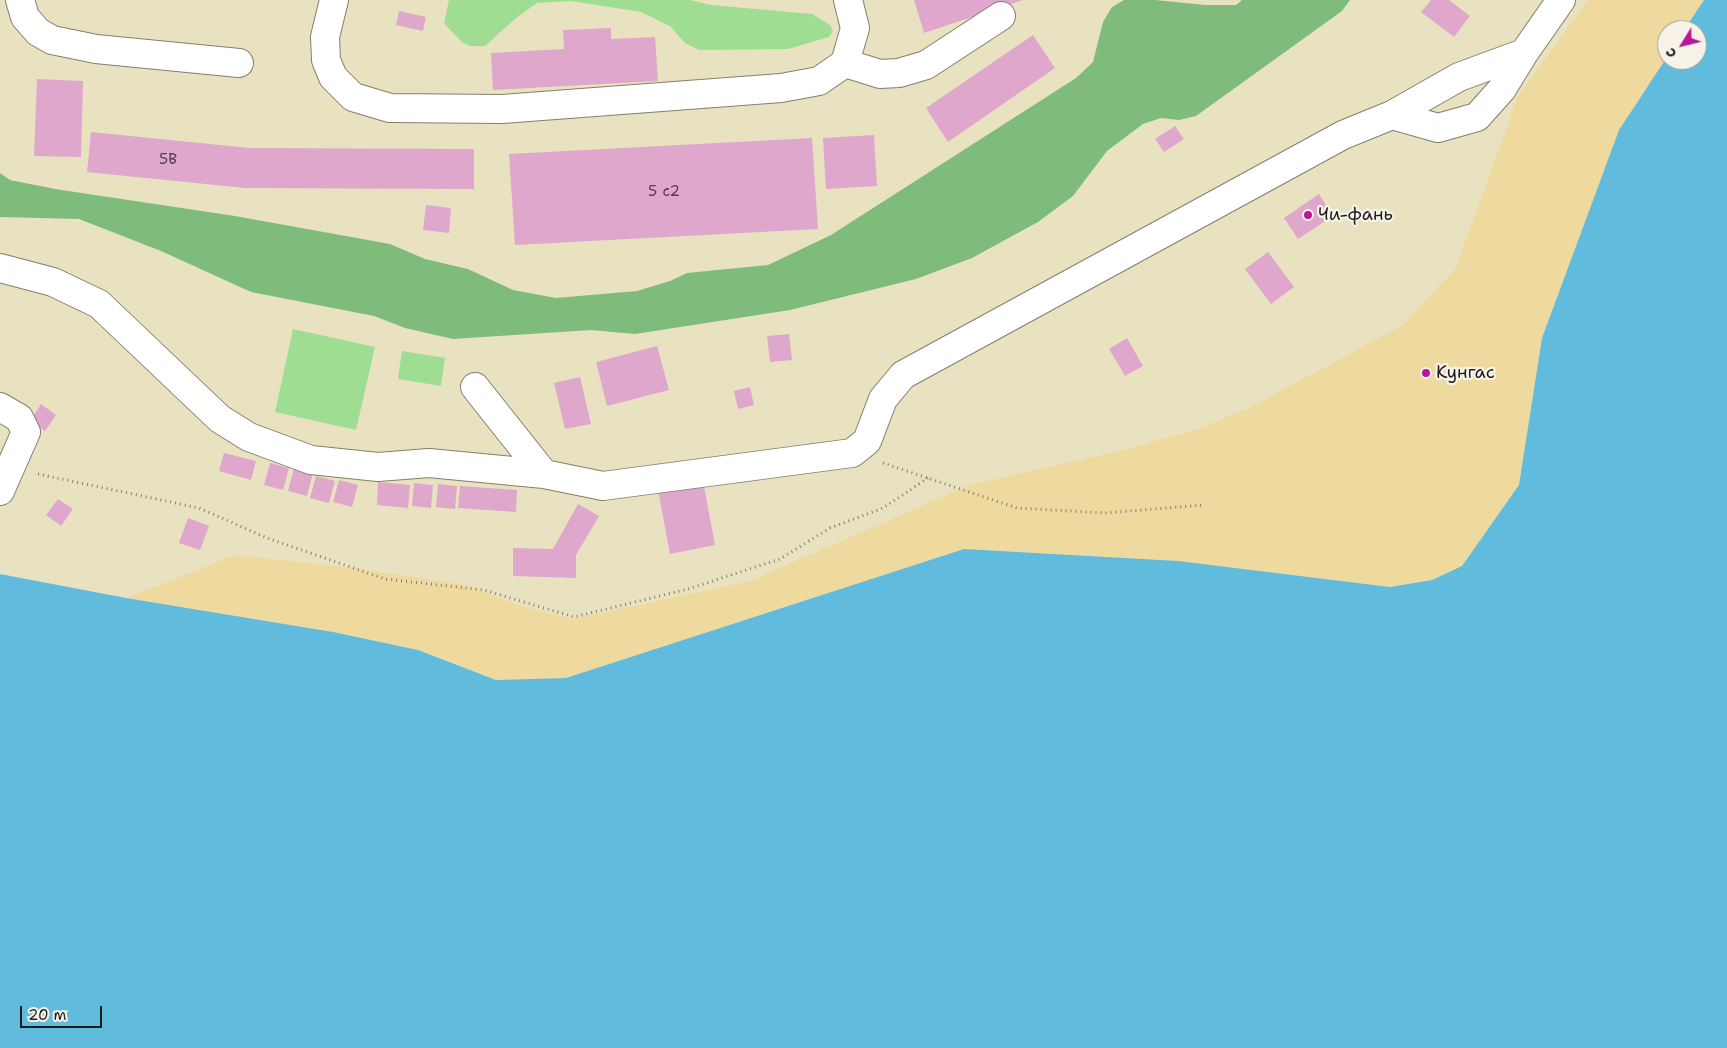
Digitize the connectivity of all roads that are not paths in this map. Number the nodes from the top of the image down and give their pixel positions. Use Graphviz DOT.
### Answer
graph roads {
  1 [pos="20,0"];
  2 [pos="334,0"];
  3 [pos="848,0"];
  4 [pos="1561,0"];
  5 [pos="1001,16"];
  6 [pos="1524,53"];
  7 [pos="239,63"];
  8 [pos="845,63"];
  9 [pos="1392,114"];
  10 [pos="0,268"];
  11 [pos="475,386"];
  12 [pos="0,407"];
  13 [pos="544,474"];
  14 [pos="5,480"];
  1 -- 7 [label="lane"];
  2 -- 8 [label="lane"];
  3 -- 8 [label="lane"];
  4 -- 6 [label="lane"];
  5 -- 8 [label="lane"];
  6 -- 9 [label="lane"];
  6 -- 9 [label="lane"];
  9 -- 13 [label="lane"];
  10 -- 13 [label="lane"];
  11 -- 13 [label="lane"];
  12 -- 14 [label="lane"];
}
